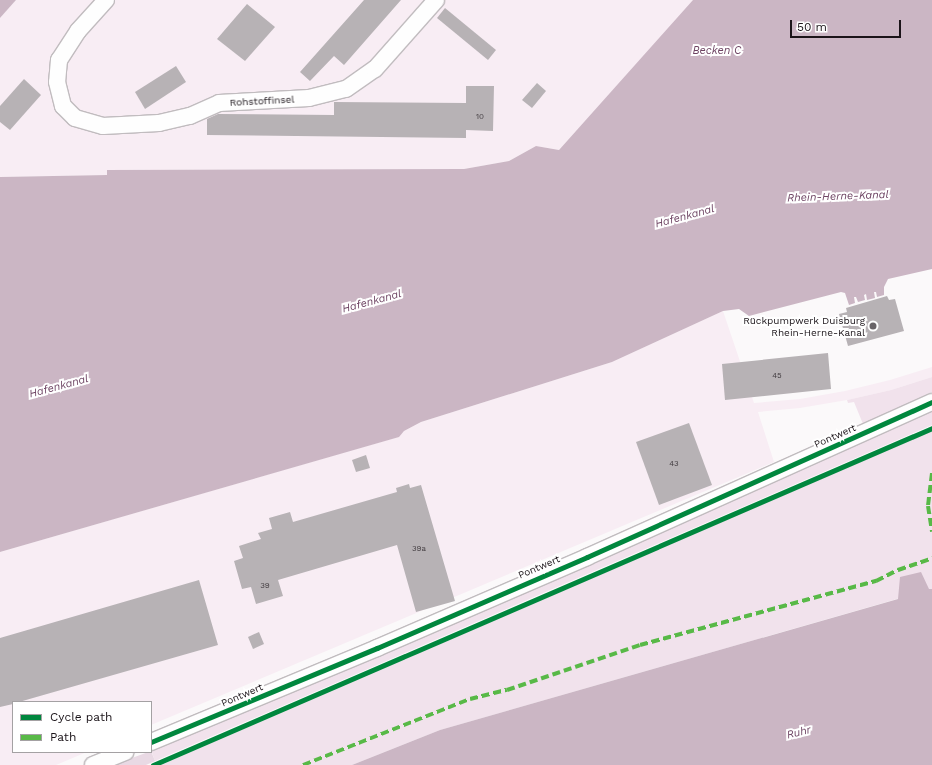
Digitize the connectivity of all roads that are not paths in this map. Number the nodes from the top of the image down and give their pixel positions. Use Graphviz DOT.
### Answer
graph roads {
  1 [pos="106,0"];
  2 [pos="436,0"];
  3 [pos="932,402"];
  4 [pos="152,742"];
  5 [pos="123,753"];
  6 [pos="93,765"];
  1 -- 2 [label="street, Rohstoffinsel"];
  3 -- 4 [label="street, Pontwert"];
  5 -- 6 [label="street"];
}
